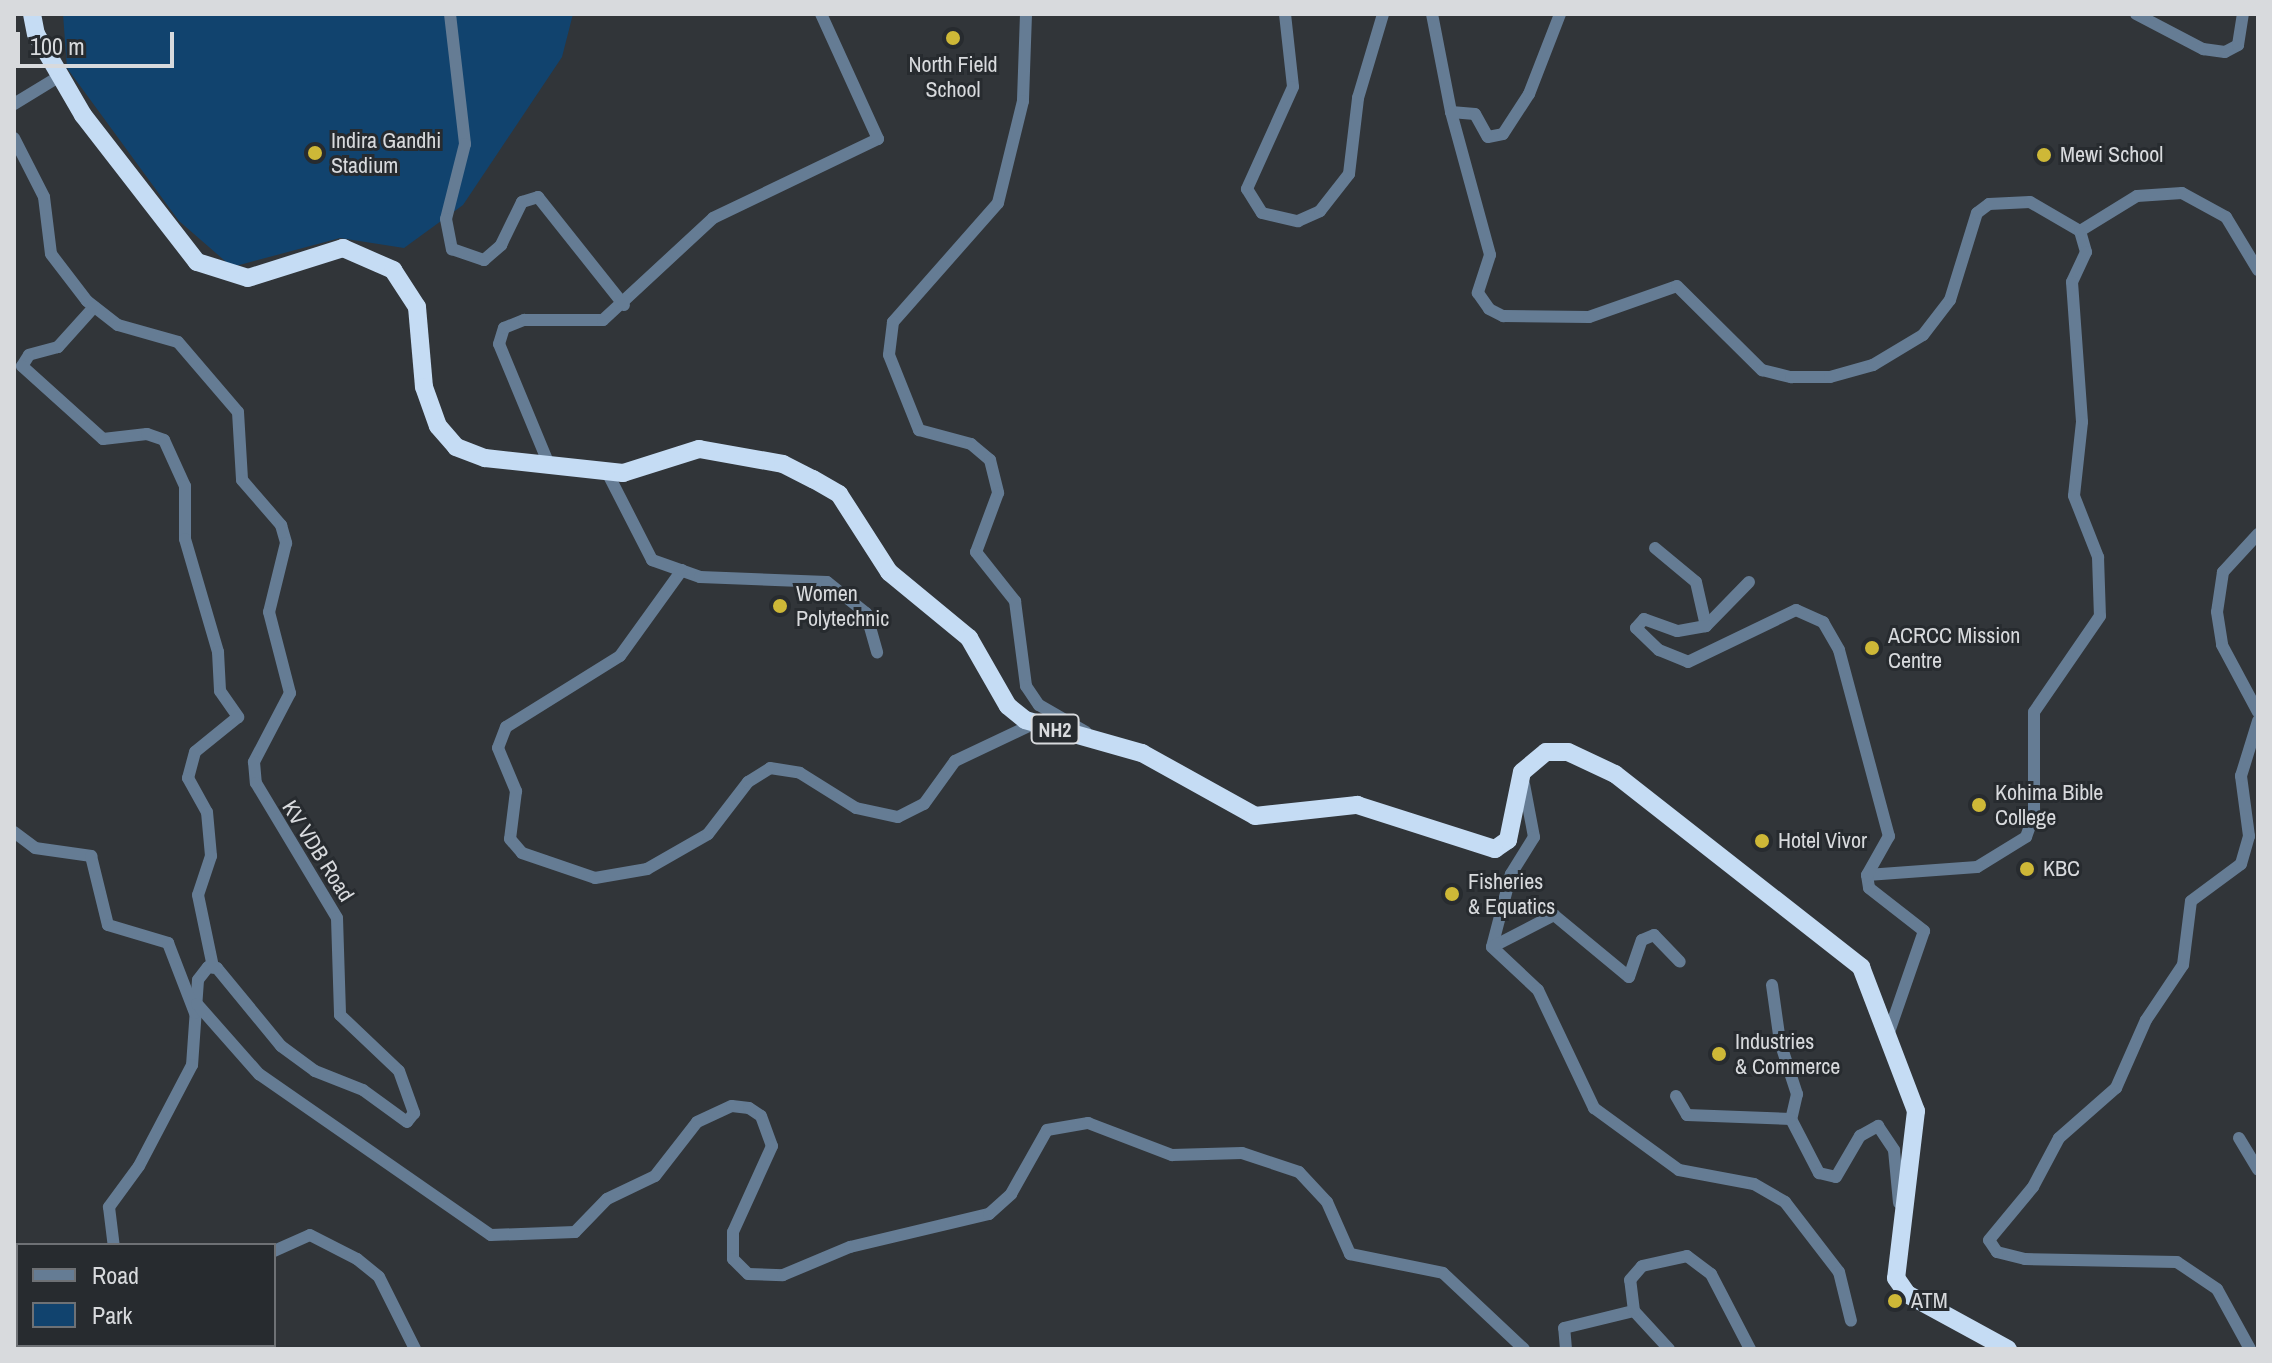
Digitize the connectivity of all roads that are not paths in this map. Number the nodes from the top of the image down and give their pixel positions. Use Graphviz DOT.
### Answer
graph roads {
  1 [pos="32,14"];
  2 [pos="450,14"];
  3 [pos="821,14"];
  4 [pos="1026,14"];
  5 [pos="1285,14"];
  6 [pos="1383,14"];
  7 [pos="1432,14"];
  8 [pos="1560,14"];
  9 [pos="2136,14"];
  10 [pos="2243,14"];
  11 [pos="60,76"];
  12 [pos="14,104"];
  13 [pos="1451,112"];
  14 [pos="14,138"];
  15 [pos="2080,231"];
  16 [pos="2258,270"];
  17 [pos="624,305"];
  18 [pos="94,307"];
  19 [pos="551,470"];
  20 [pos="607,472"];
  21 [pos="2258,534"];
  22 [pos="1655,548"];
  23 [pos="682,570"];
  24 [pos="1749,582"];
  25 [pos="1706,626"];
  26 [pos="877,652"];
  27 [pos="2258,712"];
  28 [pos="2258,721"];
  29 [pos="1035,723"];
  30 [pos="1100,740"];
  31 [pos="1522,772"];
  32 [pos="14,832"];
  33 [pos="1867,875"];
  34 [pos="1492,947"];
  35 [pos="1680,962"];
  36 [pos="213,967"];
  37 [pos="1772,985"];
  38 [pos="197,1004"];
  39 [pos="198,1020"];
  40 [pos="1886,1041"];
  41 [pos="1676,1096"];
  42 [pos="1791,1119"];
  43 [pos="2239,1138"];
  44 [pos="2258,1170"];
  45 [pos="1901,1230"];
  46 [pos="114,1243"];
  47 [pos="276,1250"];
  48 [pos="1634,1311"];
  49 [pos="1851,1321"];
  50 [pos="415,1349"];
  51 [pos="1524,1349"];
  52 [pos="1566,1349"];
  53 [pos="1669,1349"];
  54 [pos="1750,1349"];
  55 [pos="2008,1349"];
  56 [pos="2250,1349"];
  1 -- 11 [label="highway, NH2"];
  2 -- 17 [label="street"];
  3 -- 17 [label="street"];
  4 -- 30 [label="street"];
  5 -- 6 [label="street"];
  7 -- 13 [label="street"];
  8 -- 13 [label="street"];
  9 -- 10 [label="street"];
  11 -- 12 [label="street"];
  11 -- 19 [label="highway, NH2"];
  13 -- 15 [label="street"];
  14 -- 18 [label="street, KV VDB Road"];
  15 -- 16 [label="street"];
  15 -- 33 [label="street"];
  17 -- 19 [label="street"];
  18 -- 36 [label="street"];
  18 -- 36 [label="street, KV VDB Road"];
  19 -- 20 [label="highway, NH2"];
  20 -- 23 [label="street"];
  20 -- 29 [label="highway, NH2"];
  21 -- 27 [label="street"];
  22 -- 25 [label="street"];
  23 -- 26 [label="street"];
  23 -- 29 [label="street"];
  24 -- 25 [label="street"];
  25 -- 33 [label="street"];
  28 -- 56 [label="street"];
  29 -- 30 [label="highway, NH2"];
  30 -- 31 [label="highway, NH2"];
  31 -- 34 [label="street"];
  31 -- 40 [label="highway"];
  32 -- 39 [label="street"];
  33 -- 40 [label="street"];
  34 -- 35 [label="street"];
  34 -- 49 [label="street"];
  36 -- 38 [label="street"];
  37 -- 42 [label="street"];
  38 -- 39 [label="street"];
  38 -- 51 [label="street"];
  39 -- 46 [label="street"];
  40 -- 45 [label="highway"];
  41 -- 42 [label="street"];
  42 -- 45 [label="street"];
  43 -- 44 [label="street"];
  45 -- 55 [label="highway"];
  47 -- 50 [label="street"];
  48 -- 52 [label="street"];
  48 -- 53 [label="street"];
  48 -- 54 [label="street"];
}
